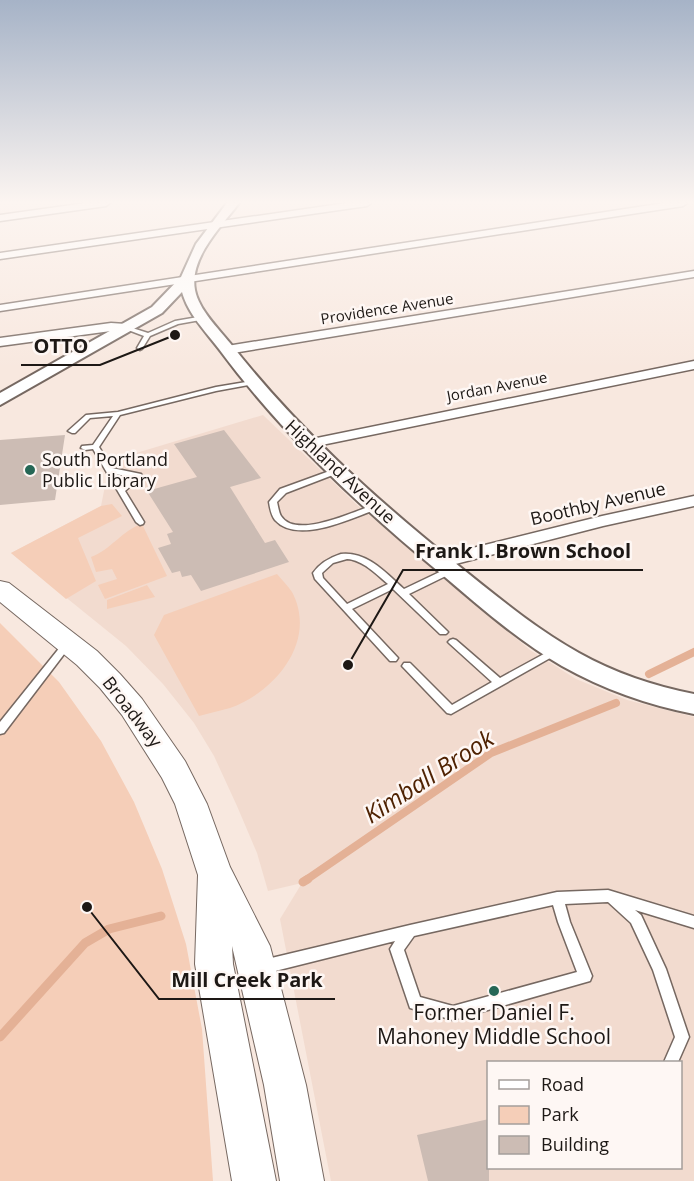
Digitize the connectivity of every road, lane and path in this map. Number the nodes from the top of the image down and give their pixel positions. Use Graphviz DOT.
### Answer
graph roads {
  1 [pos="195,258"];
  2 [pos="323,258"];
  3 [pos="694,274"];
  4 [pos="187,279"];
  5 [pos="0,308"];
  6 [pos="204,318"];
  7 [pos="126,328"];
  8 [pos="148,335"];
  9 [pos="0,342"];
  10 [pos="140,348"];
  11 [pos="227,350"];
  12 [pos="694,365"];
  13 [pos="252,382"];
  14 [pos="0,400"];
  15 [pos="123,403"];
  16 [pos="121,413"];
  17 [pos="72,431"];
  18 [pos="307,444"];
  19 [pos="95,447"];
  20 [pos="85,448"];
  21 [pos="108,470"];
  22 [pos="335,471"];
  23 [pos="121,491"];
  24 [pos="694,501"];
  25 [pos="374,507"];
  26 [pos="140,522"];
  27 [pos="445,566"];
  28 [pos="392,586"];
  29 [pos="0,589"];
  30 [pos="402,594"];
  31 [pos="346,608"];
  32 [pos="443,632"];
  33 [pos="453,642"];
  34 [pos="68,643"];
  35 [pos="556,651"];
  36 [pos="393,658"];
  37 [pos="407,666"];
  38 [pos="499,683"];
  39 [pos="694,704"];
  40 [pos="0,730"];
  41 [pos="214,872"];
  42 [pos="608,896"];
  43 [pos="557,898"];
  44 [pos="694,922"];
  45 [pos="410,931"];
  46 [pos="257,968"];
  47 [pos="671,1061"];
  48 [pos="254,1181"];
  49 [pos="303,1181"];
  1 -- 4 [label="street"];
  2 -- 4 [label="street"];
  3 -- 11 [label="street, Providence Avenue"];
  4 -- 5 [label="street"];
  4 -- 6 [label="street, Highland Avenue"];
  4 -- 7 [label="street"];
  6 -- 8 [label="lane"];
  6 -- 11 [label="street, Highland Avenue"];
  7 -- 8 [label="lane"];
  7 -- 9 [label="street"];
  7 -- 14 [label="street"];
  8 -- 10 [label="lane"];
  11 -- 13 [label="street, Highland Avenue"];
  12 -- 18 [label="street, Jordan Avenue"];
  13 -- 16 [label="lane"];
  13 -- 18 [label="street, Highland Avenue"];
  15 -- 16 [label="lane"];
  16 -- 17 [label="lane"];
  16 -- 19 [label="lane"];
  18 -- 22 [label="street, Highland Avenue"];
  19 -- 20 [label="lane"];
  19 -- 21 [label="lane"];
  21 -- 23 [label="lane"];
  21 -- 23 [label="lane"];
  22 -- 25 [label="street, Highland Avenue"];
  22 -- 25 [label="lane"];
  23 -- 26 [label="lane"];
  24 -- 27 [label="street, Boothby Avenue"];
  25 -- 27 [label="street, Highland Avenue"];
  27 -- 30 [label="lane"];
  27 -- 35 [label="street, Highland Avenue"];
  28 -- 30 [label="lane"];
  28 -- 31 [label="lane"];
  28 -- 31 [label="lane"];
  29 -- 34 [label="main road, Broadway"];
  30 -- 32 [label="lane"];
  31 -- 36 [label="lane"];
  33 -- 38 [label="lane"];
  34 -- 40 [label="lane"];
  34 -- 41 [label="main road, Broadway"];
  35 -- 38 [label="lane"];
  35 -- 39 [label="street, Highland Avenue"];
  37 -- 38 [label="lane"];
  41 -- 46 [label="main road, Broadway"];
  41 -- 48 [label="main road, Broadway"];
  42 -- 43 [label="lane"];
  42 -- 44 [label="lane"];
  42 -- 47 [label="lane"];
  43 -- 45 [label="lane"];
  43 -- 45 [label="lane"];
  45 -- 46 [label="lane"];
  46 -- 49 [label="main road, Broadway"];
}
